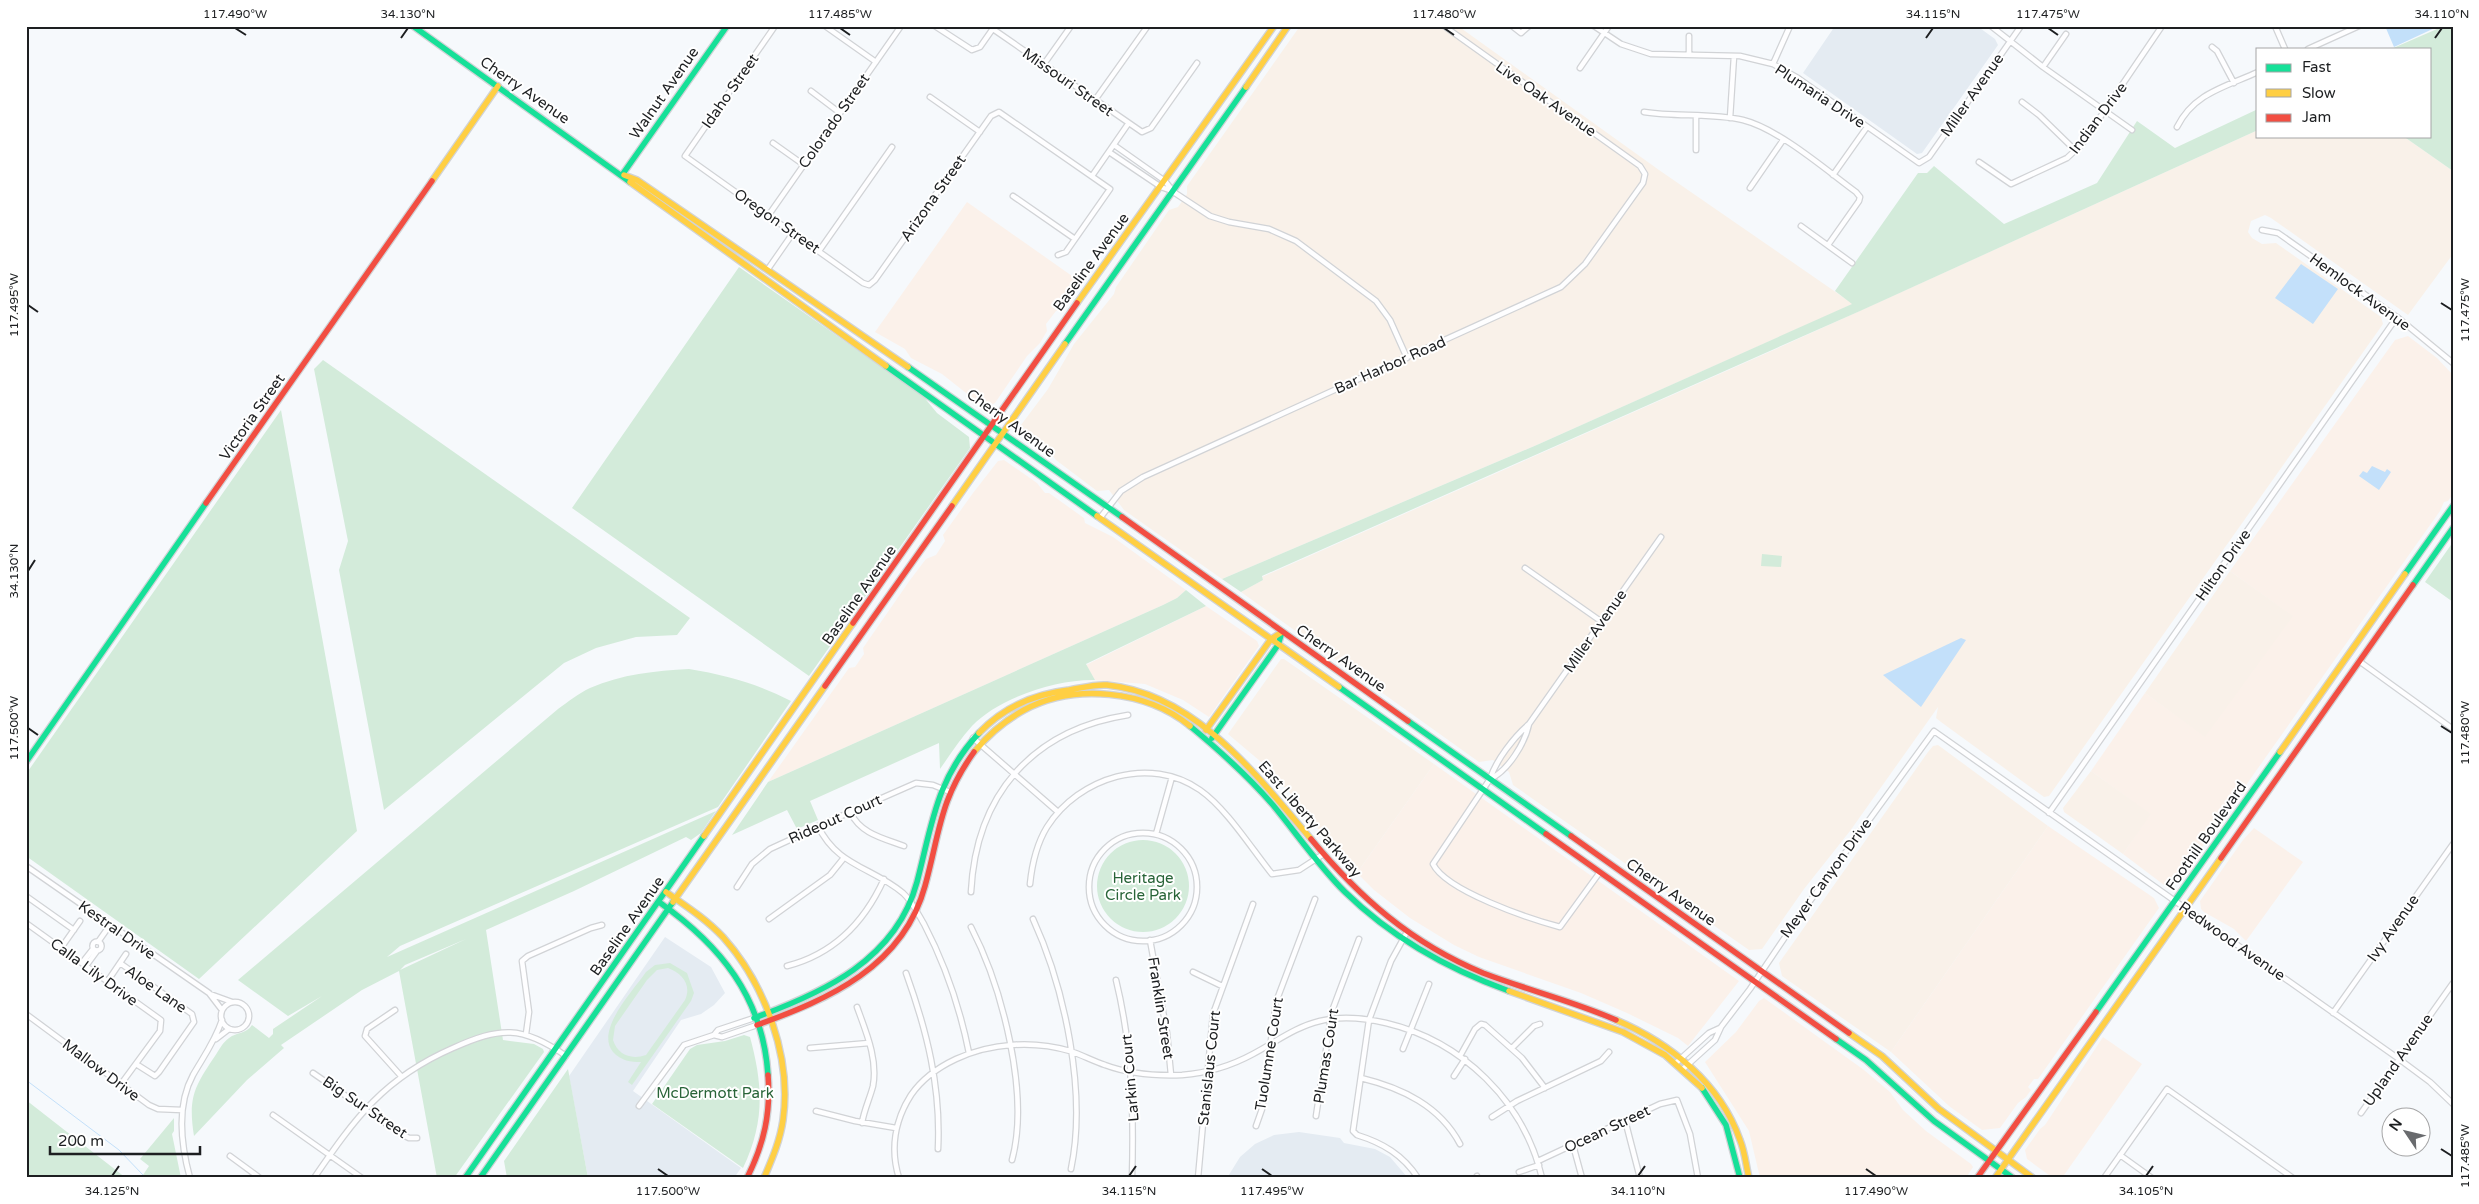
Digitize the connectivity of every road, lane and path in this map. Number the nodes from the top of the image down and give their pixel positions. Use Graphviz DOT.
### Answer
graph roads {
  1 [pos="413,26"];
  2 [pos="727,26"];
  3 [pos="775,26"];
  4 [pos="825,26"];
  5 [pos="901,26"];
  6 [pos="935,26"];
  7 [pos="1071,26"];
  8 [pos="1274,26"];
  9 [pos="1288,26"];
  10 [pos="1444,26"];
  11 [pos="1512,26"];
  12 [pos="1529,26"];
  13 [pos="1594,26"];
  14 [pos="1609,26"];
  15 [pos="1790,26"];
  16 [pos="1991,26"];
  17 [pos="2021,26"];
  18 [pos="2162,26"];
  19 [pos="2275,26"];
  20 [pos="2359,26"];
  21 [pos="1147,27"];
  22 [pos="994,28"];
  23 [pos="2347,29"];
  24 [pos="1604,33"];
  25 [pos="2066,34"];
  26 [pos="1689,36"];
  27 [pos="2011,41"];
  28 [pos="2212,47"];
  29 [pos="2285,48"];
  30 [pos="2310,48"];
  31 [pos="1690,55"];
  32 [pos="1734,56"];
  33 [pos="876,62"];
  34 [pos="1197,63"];
  35 [pos="1044,64"];
  36 [pos="1772,64"];
  37 [pos="2043,67"];
  38 [pos="1580,68"];
  39 [pos="2256,73"];
  40 [pos="2234,83"];
  41 [pos="498,86"];
  42 [pos="811,92"];
  43 [pos="930,97"];
  44 [pos="1095,100"];
  45 [pos="2022,102"];
  46 [pos="2105,111"];
  47 [pos="840,112"];
  48 [pos="1644,112"];
  49 [pos="1696,116"];
  50 [pos="1730,118"];
  51 [pos="1128,124"];
  52 [pos="1867,127"];
  53 [pos="2177,127"];
  54 [pos="2132,130"];
  55 [pos="980,132"];
  56 [pos="1783,140"];
  57 [pos="773,143"];
  58 [pos="1114,145"];
  59 [pos="892,147"];
  60 [pos="1696,150"];
  61 [pos="2076,151"];
  62 [pos="1109,152"];
  63 [pos="685,156"];
  64 [pos="1979,162"];
  65 [pos="1922,163"];
  66 [pos="804,164"];
  67 [pos="1645,174"];
  68 [pos="622,175"];
  69 [pos="1092,176"];
  70 [pos="1833,176"];
  71 [pos="1165,181"];
  72 [pos="1161,187"];
  73 [pos="1750,188"];
  74 [pos="1172,191"];
  75 [pos="1013,196"];
  76 [pos="768,216"];
  77 [pos="1801,226"];
  78 [pos="2262,230"];
  79 [pos="793,233"];
  80 [pos="1074,239"];
  81 [pos="1828,245"];
  82 [pos="819,251"];
  83 [pos="1058,255"];
  84 [pos="1852,263"];
  85 [pos="768,269"];
  86 [pos="869,285"];
  87 [pos="2397,317"];
  88 [pos="1407,358"];
  89 [pos="2453,363"];
  90 [pos="992,424"];
  91 [pos="1005,433"];
  92 [pos="984,436"];
  93 [pos="996,445"];
  94 [pos="2453,506"];
  95 [pos="1107,508"];
  96 [pos="1100,518"];
  97 [pos="2453,528"];
  98 [pos="1661,537"];
  99 [pos="1525,568"];
  100 [pos="1602,622"];
  101 [pos="1282,632"];
  102 [pos="1271,640"];
  103 [pos="1278,645"];
  104 [pos="2359,661"];
  105 [pos="1128,715"];
  106 [pos="1529,724"];
  107 [pos="1207,729"];
  108 [pos="2453,729"];
  109 [pos="1934,731"];
  110 [pos="1214,735"];
  111 [pos="1202,736"];
  112 [pos="973,738"];
  113 [pos="1208,742"];
  114 [pos="980,744"];
  115 [pos="26,762"];
  116 [pos="1014,773"];
  117 [pos="1172,777"];
  118 [pos="1490,779"];
  119 [pos="941,788"];
  120 [pos="1483,790"];
  121 [pos="950,792"];
  122 [pos="850,812"];
  123 [pos="1058,812"];
  124 [pos="2049,813"];
  125 [pos="818,826"];
  126 [pos="1156,834"];
  127 [pos="2453,844"];
  128 [pos="904,846"];
  129 [pos="1322,855"];
  130 [pos="844,859"];
  131 [pos="1316,860"];
  132 [pos="26,866"];
  133 [pos="1600,872"];
  134 [pos="884,879"];
  135 [pos="1030,884"];
  136 [pos="737,887"];
  137 [pos="666,892"];
  138 [pos="971,892"];
  139 [pos="26,896"];
  140 [pos="676,898"];
  141 [pos="1314,899"];
  142 [pos="2175,901"];
  143 [pos="659,902"];
  144 [pos="911,904"];
  145 [pos="1253,904"];
  146 [pos="2185,908"];
  147 [pos="669,909"];
  148 [pos="916,912"];
  149 [pos="769,919"];
  150 [pos="1033,919"];
  151 [pos="80,922"];
  152 [pos="26,923"];
  153 [pos="110,925"];
  154 [pos="602,925"];
  155 [pos="971,928"];
  156 [pos="74,930"];
  157 [pos="1407,932"];
  158 [pos="1359,939"];
  159 [pos="1150,940"];
  160 [pos="1402,940"];
  161 [pos="61,948"];
  162 [pos="126,954"];
  163 [pos="120,963"];
  164 [pos="84,965"];
  165 [pos="787,966"];
  166 [pos="1761,971"];
  167 [pos="1193,972"];
  168 [pos="906,973"];
  169 [pos="1116,980"];
  170 [pos="108,982"];
  171 [pos="1755,982"];
  172 [pos="2453,983"];
  173 [pos="1429,984"];
  174 [pos="1222,986"];
  175 [pos="209,993"];
  176 [pos="232,1002"];
  177 [pos="857,1007"];
  178 [pos="222,1010"];
  179 [pos="395,1010"];
  180 [pos="767,1013"];
  181 [pos="2333,1013"];
  182 [pos="26,1014"];
  183 [pos="754,1018"];
  184 [pos="1330,1019"];
  185 [pos="222,1020"];
  186 [pos="770,1020"];
  187 [pos="1369,1020"];
  188 [pos="1540,1024"];
  189 [pos="757,1025"];
  190 [pos="1721,1027"];
  191 [pos="229,1029"];
  192 [pos="1409,1030"];
  193 [pos="526,1034"];
  194 [pos="714,1034"];
  195 [pos="215,1040"];
  196 [pos="870,1043"];
  197 [pos="1271,1044"];
  198 [pos="1010,1046"];
  199 [pos="810,1048"];
  200 [pos="1512,1048"];
  201 [pos="556,1049"];
  202 [pos="1403,1049"];
  203 [pos="1070,1052"];
  204 [pos="1609,1052"];
  205 [pos="969,1053"];
  206 [pos="566,1056"];
  207 [pos="1682,1057"];
  208 [pos="1463,1058"];
  209 [pos="2399,1059"];
  210 [pos="1676,1063"];
  211 [pos="1690,1063"];
  212 [pos="136,1064"];
  213 [pos="1683,1069"];
  214 [pos="1207,1071"];
  215 [pos="934,1072"];
  216 [pos="1132,1072"];
  217 [pos="313,1073"];
  218 [pos="1171,1075"];
  219 [pos="401,1076"];
  220 [pos="1454,1076"];
  221 [pos="1361,1078"];
  222 [pos="121,1084"];
  223 [pos="1545,1088"];
  224 [pos="2452,1102"];
  225 [pos="639,1106"];
  226 [pos="1509,1106"];
  227 [pos="364,1108"];
  228 [pos="182,1110"];
  229 [pos="816,1111"];
  230 [pos="2361,1113"];
  231 [pos="273,1115"];
  232 [pos="1316,1116"];
  233 [pos="1492,1117"];
  234 [pos="1625,1120"];
  235 [pos="862,1123"];
  236 [pos="1256,1126"];
  237 [pos="896,1128"];
  238 [pos="417,1138"];
  239 [pos="1460,1144"];
  240 [pos="1573,1146"];
  241 [pos="938,1149"];
  242 [pos="1996,1151"];
  243 [pos="330,1155"];
  244 [pos="2120,1155"];
  245 [pos="230,1156"];
  246 [pos="2007,1159"];
  247 [pos="1012,1160"];
  248 [pos="1989,1161"];
  249 [pos="1539,1163"];
  250 [pos="1072,1169"];
  251 [pos="2001,1169"];
  252 [pos="1520,1172"];
  253 [pos="190,1178"];
  254 [pos="260,1178"];
  255 [pos="314,1178"];
  256 [pos="362,1178"];
  257 [pos="465,1178"];
  258 [pos="480,1178"];
  259 [pos="748,1178"];
  260 [pos="764,1178"];
  261 [pos="899,1178"];
  262 [pos="1132,1178"];
  263 [pos="1198,1178"];
  264 [pos="1418,1178"];
  265 [pos="1542,1178"];
  266 [pos="1582,1178"];
  267 [pos="1640,1178"];
  268 [pos="1698,1178"];
  269 [pos="1740,1178"];
  270 [pos="1749,1178"];
  271 [pos="1977,1178"];
  272 [pos="1995,1178"];
  273 [pos="2013,1178"];
  274 [pos="2034,1178"];
  275 [pos="2104,1178"];
  276 [pos="2152,1178"];
  277 [pos="2293,1178"];
  1 -- 41 [label="main road, Cherry Avenue"];
  2 -- 68 [label="main road, Walnut Avenue"];
  3 -- 63 [label="street, Idaho Street"];
  4 -- 33 [label="street"];
  5 -- 33 [label="street, Colorado Street"];
  6 -- 22 [label="street"];
  7 -- 35 [label="street"];
  8 -- 71 [label="main road, Baseline Avenue"];
  9 -- 74 [label="main road, Baseline Avenue"];
  10 -- 67 [label="street, Live Oak Avenue"];
  11 -- 12 [label="street"];
  13 -- 24 [label="street, Plumaria Drive"];
  14 -- 24 [label="street"];
  15 -- 36 [label="street"];
  16 -- 27 [label="street"];
  17 -- 27 [label="street, Miller Avenue"];
  18 -- 46 [label="street, Indian Drive"];
  19 -- 29 [label="street"];
  20 -- 23 [label="street"];
  21 -- 44 [label="street"];
  22 -- 35 [label="street, Missouri Street"];
  23 -- 30 [label="street"];
  24 -- 31 [label="street, Plumaria Drive"];
  24 -- 38 [label="street"];
  25 -- 37 [label="street"];
  26 -- 31 [label="street"];
  27 -- 37 [label="street"];
  27 -- 65 [label="street, Miller Avenue"];
  28 -- 40 [label="street"];
  31 -- 32 [label="street, Plumaria Drive"];
  32 -- 36 [label="street, Plumaria Drive"];
  32 -- 50 [label="street"];
  33 -- 47 [label="street, Colorado Street"];
  34 -- 51 [label="street, Missouri Street"];
  35 -- 44 [label="street, Missouri Street"];
  36 -- 52 [label="street, Plumaria Drive"];
  37 -- 46 [label="street"];
  39 -- 40 [label="street"];
  40 -- 53 [label="street"];
  41 -- 68 [label="main road, Cherry Avenue"];
  41 -- 115 [label="main road, Victoria Street"];
  42 -- 47 [label="street"];
  43 -- 55 [label="street"];
  44 -- 51 [label="street, Missouri Street"];
  45 -- 61 [label="street"];
  46 -- 54 [label="street"];
  46 -- 61 [label="street, Indian Drive"];
  47 -- 66 [label="street, Colorado Street"];
  48 -- 49 [label="street"];
  49 -- 50 [label="street"];
  49 -- 60 [label="street"];
  50 -- 56 [label="street"];
  51 -- 58 [label="street"];
  52 -- 65 [label="street, Plumaria Drive"];
  52 -- 70 [label="street"];
  55 -- 69 [label="street, Arizona Street"];
  55 -- 86 [label="street, Arizona Street"];
  56 -- 70 [label="street"];
  56 -- 73 [label="street"];
  57 -- 66 [label="street"];
  58 -- 62 [label="street"];
  58 -- 71 [label="street"];
  59 -- 82 [label="street"];
  61 -- 64 [label="street, Indian Drive"];
  62 -- 69 [label="street"];
  62 -- 72 [label="street"];
  63 -- 76 [label="street, Oregon Street"];
  66 -- 76 [label="street, Colorado Street"];
  67 -- 88 [label="street, Bar Harbor Road"];
  68 -- 85 [label="main road, Cherry Avenue"];
  68 -- 92 [label="main road, Cherry Avenue"];
  69 -- 80 [label="street"];
  70 -- 81 [label="street"];
  71 -- 72 [label="main road, Baseline Avenue"];
  71 -- 74 [label="street"];
  72 -- 74 [label="street"];
  72 -- 90 [label="main road, Baseline Avenue"];
  74 -- 88 [label="street"];
  74 -- 91 [label="main road, Baseline Avenue"];
  75 -- 80 [label="street"];
  76 -- 79 [label="street, Oregon Street"];
  77 -- 81 [label="street"];
  78 -- 87 [label="street, Hemlock Avenue"];
  79 -- 82 [label="street, Oregon Street"];
  79 -- 85 [label="street"];
  80 -- 83 [label="street"];
  81 -- 84 [label="street"];
  82 -- 86 [label="street, Oregon Street"];
  85 -- 90 [label="main road, Cherry Avenue"];
  87 -- 89 [label="street, Hemlock Avenue"];
  87 -- 124 [label="street, Hilton Drive"];
  88 -- 95 [label="street, Bar Harbor Road"];
  90 -- 91 [label="main road, Cherry Avenue"];
  90 -- 92 [label="main road, Baseline Avenue"];
  91 -- 93 [label="main road, Baseline Avenue"];
  91 -- 95 [label="main road, Cherry Avenue"];
  92 -- 93 [label="main road, Cherry Avenue"];
  92 -- 137 [label="main road, Baseline Avenue"];
  93 -- 96 [label="main road, Cherry Avenue"];
  93 -- 140 [label="main road, Baseline Avenue"];
  94 -- 142 [label="main road, Foothill Boulevard"];
  95 -- 96 [label="street, Bar Harbor Road"];
  95 -- 101 [label="main road, Cherry Avenue"];
  96 -- 102 [label="main road, Cherry Avenue"];
  97 -- 104 [label="main road, Foothill Boulevard"];
  98 -- 100 [label="street, Miller Avenue"];
  99 -- 100 [label="street"];
  100 -- 106 [label="street, Miller Avenue"];
  101 -- 102 [label="main road"];
  101 -- 103 [label="main road"];
  101 -- 118 [label="main road, Cherry Avenue"];
  102 -- 103 [label="main road, Cherry Avenue"];
  102 -- 107 [label="main road"];
  103 -- 110 [label="main road"];
  103 -- 120 [label="main road, Cherry Avenue"];
  104 -- 108 [label="street"];
  104 -- 146 [label="main road, Foothill Boulevard"];
  105 -- 116 [label="street"];
  106 -- 118 [label="street, Miller Avenue"];
  106 -- 118 [label="street, Miller Avenue"];
  107 -- 110 [label="main road, East Liberty Parkway"];
  107 -- 111 [label="main road"];
  107 -- 112 [label="main road, East Liberty Parkway"];
  109 -- 124 [label="street, Redwood Avenue"];
  109 -- 166 [label="street, Meyer Canyon Drive"];
  110 -- 113 [label="main road"];
  110 -- 129 [label="main road, East Liberty Parkway"];
  111 -- 113 [label="main road, East Liberty Parkway"];
  111 -- 114 [label="main road, East Liberty Parkway"];
  112 -- 114 [label="street"];
  112 -- 119 [label="main road, East Liberty Parkway"];
  113 -- 131 [label="main road, East Liberty Parkway"];
  114 -- 116 [label="street"];
  114 -- 121 [label="main road, East Liberty Parkway"];
  116 -- 123 [label="street"];
  116 -- 138 [label="street"];
  117 -- 123 [label="street"];
  117 -- 126 [label="street"];
  117 -- 131 [label="street"];
  118 -- 120 [label="street, Miller Avenue"];
  118 -- 166 [label="main road, Cherry Avenue"];
  119 -- 121 [label="street, Rideout Court"];
  119 -- 122 [label="street, Rideout Court"];
  119 -- 144 [label="main road, East Liberty Parkway"];
  120 -- 133 [label="main road, Cherry Avenue"];
  120 -- 133 [label="street, Miller Avenue"];
  121 -- 148 [label="main road, East Liberty Parkway"];
  122 -- 125 [label="street, Rideout Court"];
  122 -- 128 [label="street"];
  123 -- 135 [label="street"];
  124 -- 142 [label="street, Redwood Avenue"];
  125 -- 130 [label="street"];
  125 -- 136 [label="street, Rideout Court"];
  126 -- 159 [label="street"];
  126 -- 159 [label="street"];
  127 -- 181 [label="street, Ivy Avenue"];
  129 -- 131 [label="street"];
  129 -- 157 [label="main road, East Liberty Parkway"];
  130 -- 134 [label="street"];
  130 -- 149 [label="street"];
  131 -- 160 [label="main road, East Liberty Parkway"];
  132 -- 153 [label="street, Kestral Drive"];
  133 -- 171 [label="main road, Cherry Avenue"];
  134 -- 144 [label="street"];
  134 -- 165 [label="street"];
  137 -- 140 [label="main road"];
  137 -- 143 [label="main road, Baseline Avenue"];
  139 -- 156 [label="street"];
  140 -- 147 [label="main road, Baseline Avenue"];
  140 -- 180 [label="main road"];
  141 -- 197 [label="street, Tuolumne Court"];
  142 -- 146 [label="street, Redwood Avenue"];
  142 -- 242 [label="main road, Foothill Boulevard"];
  143 -- 147 [label="main road"];
  143 -- 201 [label="main road, Baseline Avenue"];
  144 -- 148 [label="street"];
  144 -- 180 [label="main road, East Liberty Parkway"];
  145 -- 174 [label="street, Stanislaus Court"];
  146 -- 181 [label="street, Redwood Avenue"];
  146 -- 246 [label="main road, Foothill Boulevard"];
  147 -- 183 [label="main road"];
  147 -- 206 [label="main road, Baseline Avenue"];
  148 -- 186 [label="main road, East Liberty Parkway"];
  148 -- 205 [label="street"];
  150 -- 203 [label="street"];
  151 -- 156 [label="street"];
  152 -- 161 [label="street, Calla Lily Drive"];
  153 -- 164 [label="street"];
  153 -- 175 [label="street, Kestral Drive"];
  154 -- 193 [label="street"];
  155 -- 198 [label="street"];
  156 -- 161 [label="street"];
  157 -- 160 [label="street"];
  157 -- 207 [label="main road, East Liberty Parkway"];
  158 -- 184 [label="street, Plumas Court"];
  159 -- 218 [label="street, Franklin Street"];
  160 -- 187 [label="street"];
  160 -- 210 [label="main road, East Liberty Parkway"];
  161 -- 164 [label="street, Calla Lily Drive"];
  162 -- 163 [label="street"];
  163 -- 170 [label="street"];
  163 -- 212 [label="street, Aloe Lane"];
  164 -- 170 [label="street, Calla Lily Drive"];
  166 -- 171 [label="street, Meyer Canyon Drive"];
  166 -- 242 [label="main road, Cherry Avenue"];
  167 -- 174 [label="street"];
  168 -- 215 [label="street"];
  169 -- 216 [label="street, Larkin Court"];
  170 -- 212 [label="street, Calla Lily Drive"];
  171 -- 190 [label="street, Meyer Canyon Drive"];
  171 -- 248 [label="main road, Cherry Avenue"];
  172 -- 209 [label="street, Upland Avenue"];
  173 -- 192 [label="street"];
  174 -- 214 [label="street, Stanislaus Court"];
  175 -- 176 [label="street"];
  175 -- 178 [label="street"];
  176 -- 178 [label="street"];
  176 -- 191 [label="street"];
  177 -- 196 [label="street"];
  178 -- 185 [label="street"];
  179 -- 219 [label="street"];
  180 -- 183 [label="main road, East Liberty Parkway"];
  180 -- 186 [label="main road"];
  181 -- 209 [label="street, Redwood Avenue"];
  182 -- 222 [label="street, Mallow Drive"];
  183 -- 189 [label="main road"];
  183 -- 194 [label="street"];
  184 -- 187 [label="street"];
  184 -- 197 [label="street"];
  184 -- 232 [label="street, Plumas Court"];
  185 -- 191 [label="street"];
  185 -- 195 [label="street"];
  186 -- 189 [label="main road, East Liberty Parkway"];
  186 -- 260 [label="main road"];
  187 -- 192 [label="street"];
  187 -- 221 [label="street"];
  188 -- 200 [label="street"];
  189 -- 194 [label="street"];
  189 -- 259 [label="main road"];
  190 -- 207 [label="street, Meyer Canyon Drive"];
  190 -- 211 [label="street, Meyer Canyon Drive"];
  191 -- 195 [label="street"];
  192 -- 202 [label="street"];
  192 -- 208 [label="street"];
  193 -- 201 [label="street"];
  193 -- 219 [label="street"];
  194 -- 225 [label="street"];
  195 -- 228 [label="street"];
  196 -- 199 [label="street"];
  196 -- 235 [label="street"];
  197 -- 214 [label="street"];
  197 -- 236 [label="street, Tuolumne Court"];
  198 -- 203 [label="street"];
  198 -- 205 [label="street"];
  198 -- 247 [label="street"];
  200 -- 208 [label="street"];
  200 -- 223 [label="street"];
  201 -- 206 [label="street"];
  201 -- 257 [label="main road, Baseline Avenue"];
  203 -- 216 [label="street"];
  203 -- 250 [label="street"];
  204 -- 223 [label="street"];
  205 -- 215 [label="street"];
  206 -- 258 [label="main road, Baseline Avenue"];
  207 -- 210 [label="street, Meyer Canyon Drive"];
  207 -- 211 [label="main road, East Liberty Parkway"];
  208 -- 220 [label="street"];
  208 -- 226 [label="street"];
  209 -- 224 [label="street, Redwood Avenue"];
  209 -- 230 [label="street, Upland Avenue"];
  210 -- 213 [label="main road, East Liberty Parkway"];
  211 -- 213 [label="street, Meyer Canyon Drive"];
  211 -- 270 [label="main road, East Liberty Parkway"];
  212 -- 222 [label="street"];
  213 -- 269 [label="main road, East Liberty Parkway"];
  214 -- 218 [label="street"];
  214 -- 263 [label="street, Stanislaus Court"];
  215 -- 237 [label="street"];
  215 -- 241 [label="street"];
  216 -- 218 [label="street"];
  216 -- 262 [label="street, Larkin Court"];
  217 -- 227 [label="street, Big Sur Street"];
  219 -- 227 [label="street"];
  221 -- 239 [label="street"];
  221 -- 264 [label="street"];
  222 -- 228 [label="street, Mallow Drive"];
  223 -- 226 [label="street"];
  226 -- 233 [label="street"];
  226 -- 249 [label="street"];
  227 -- 238 [label="street, Big Sur Street"];
  227 -- 243 [label="street"];
  228 -- 253 [label="street"];
  229 -- 235 [label="street"];
  231 -- 243 [label="street"];
  234 -- 240 [label="street, Ocean Street"];
  234 -- 267 [label="street"];
  234 -- 268 [label="street, Ocean Street"];
  235 -- 237 [label="street"];
  237 -- 261 [label="street"];
  240 -- 249 [label="street, Ocean Street"];
  240 -- 266 [label="street"];
  242 -- 246 [label="main road, Cherry Avenue"];
  242 -- 248 [label="main road, Foothill Boulevard"];
  243 -- 255 [label="street"];
  243 -- 256 [label="street"];
  244 -- 275 [label="street"];
  244 -- 276 [label="street"];
  244 -- 277 [label="street"];
  245 -- 254 [label="street"];
  246 -- 251 [label="main road, Foothill Boulevard"];
  246 -- 274 [label="main road, Cherry Avenue"];
  248 -- 251 [label="main road, Cherry Avenue"];
  248 -- 271 [label="main road, Foothill Boulevard"];
  249 -- 252 [label="street, Ocean Street"];
  249 -- 265 [label="street"];
  251 -- 272 [label="main road, Foothill Boulevard"];
  251 -- 273 [label="main road, Cherry Avenue"];
}
